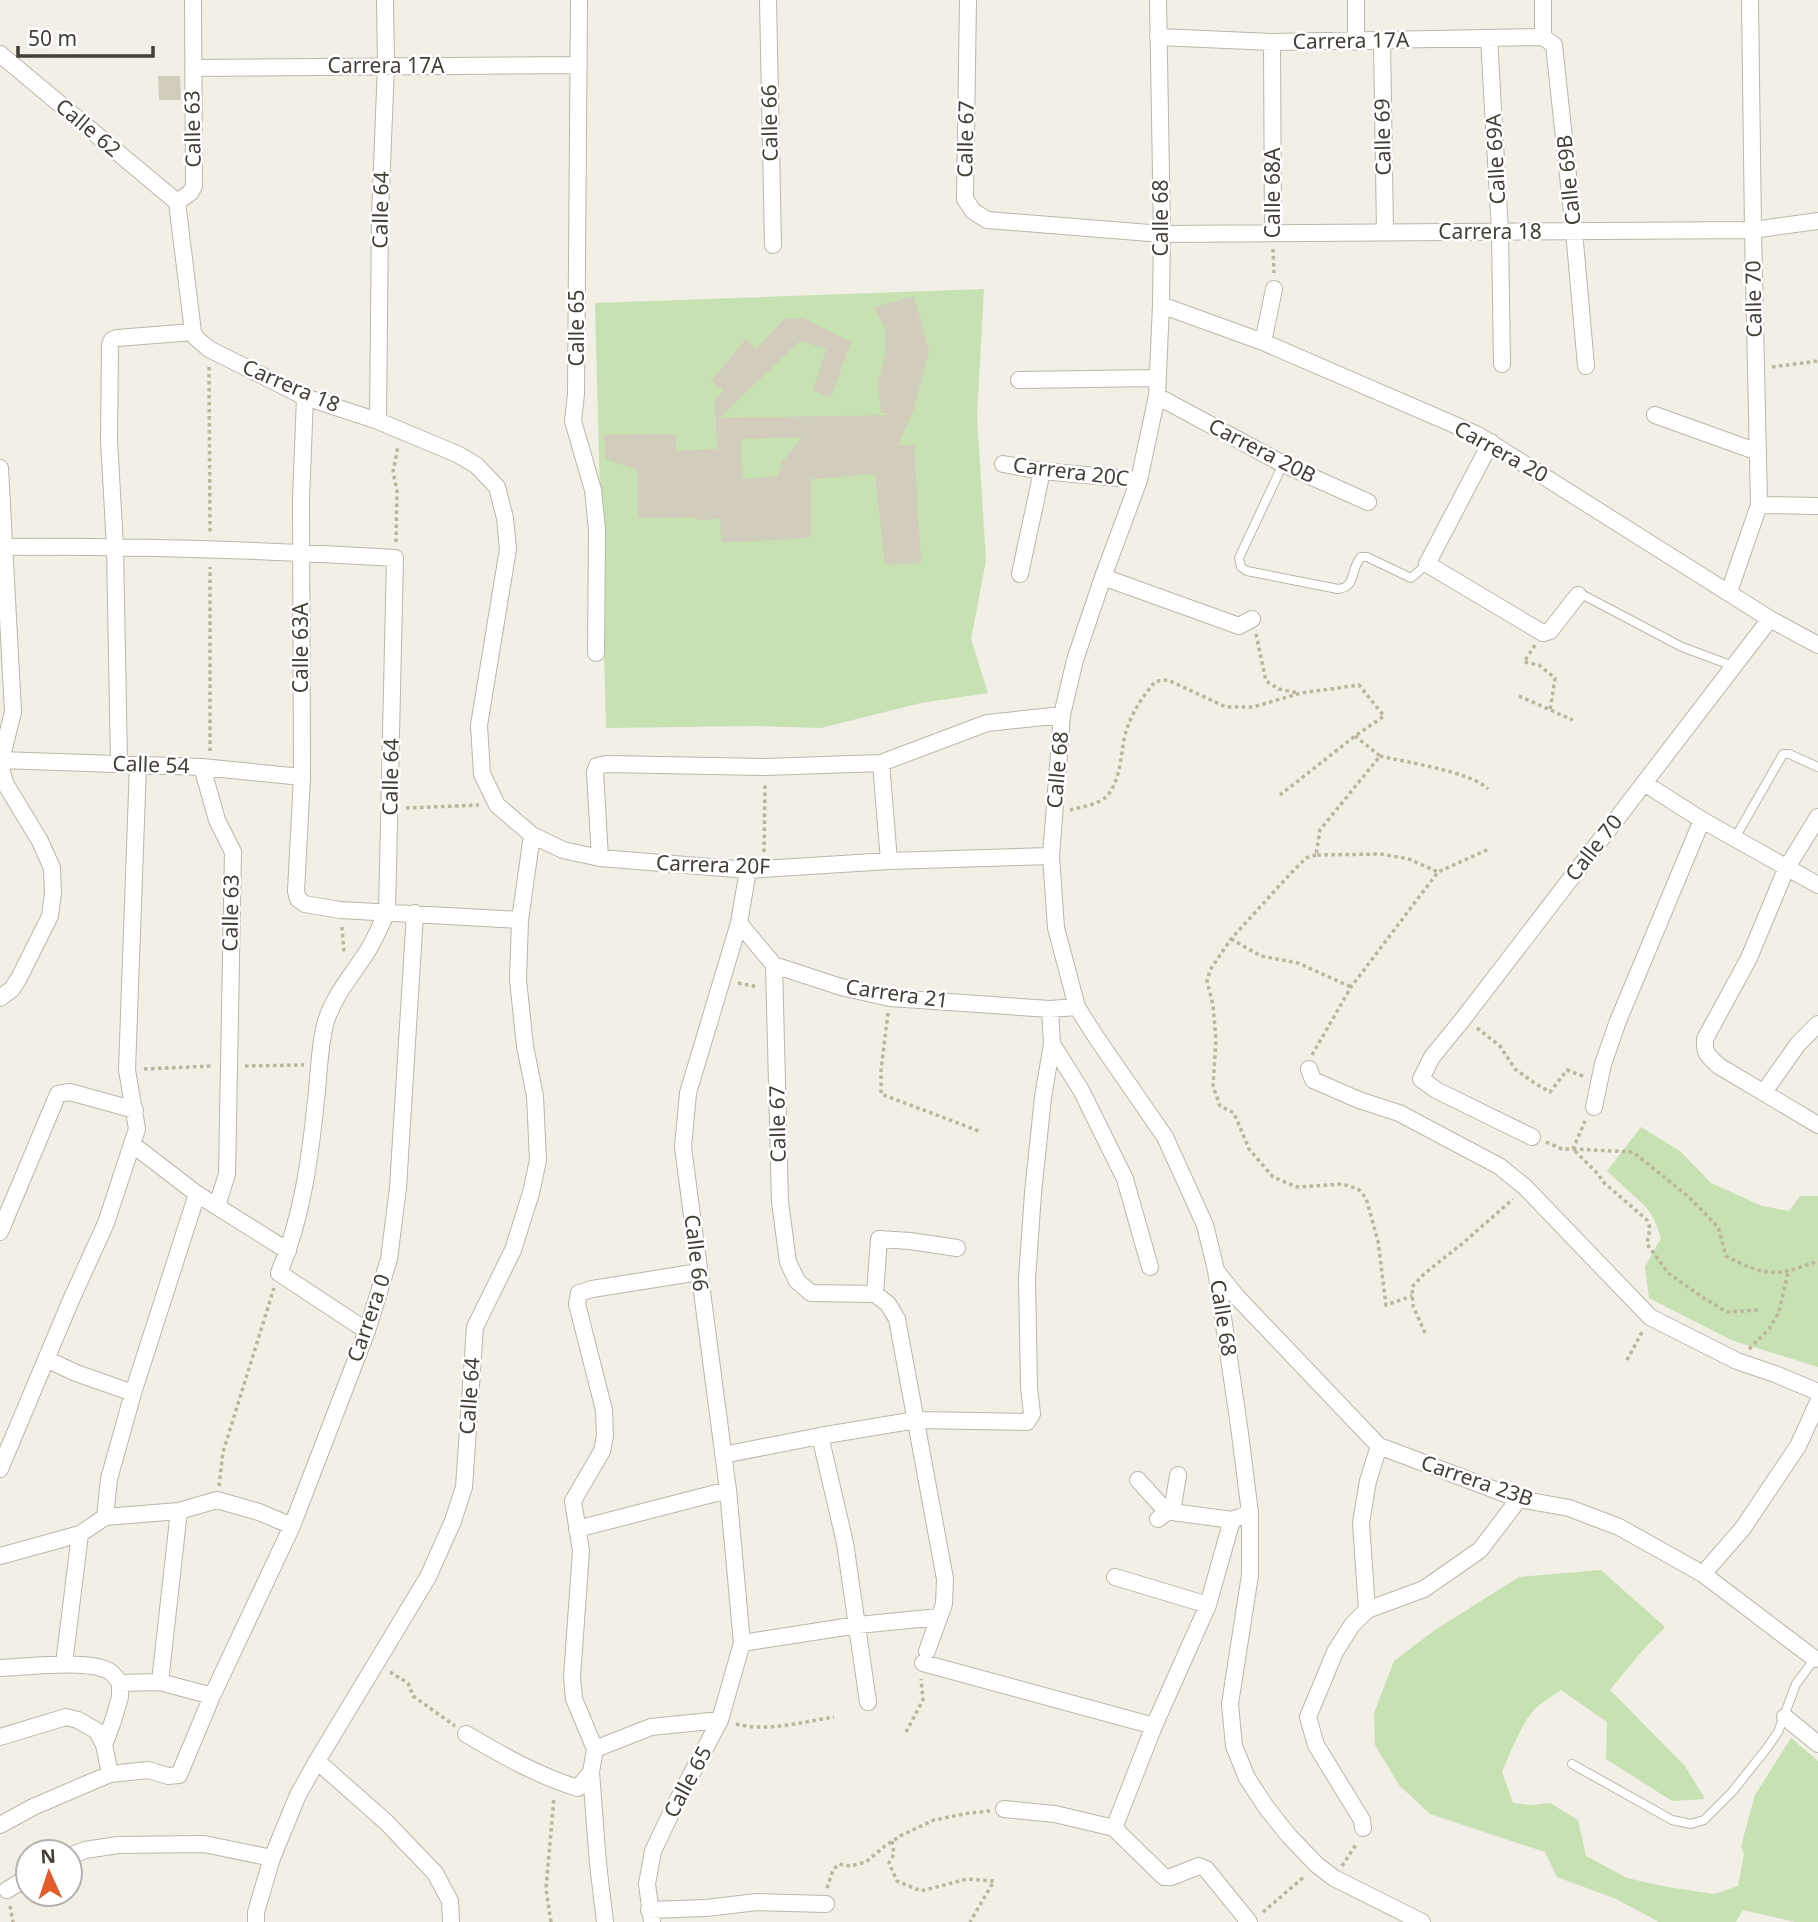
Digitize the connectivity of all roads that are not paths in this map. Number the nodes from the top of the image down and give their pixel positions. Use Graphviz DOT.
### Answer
graph roads {
  1 [pos="193,0"];
  2 [pos="385,0"];
  3 [pos="579,0"];
  4 [pos="768,0"];
  5 [pos="968,0"];
  6 [pos="1158,0"];
  7 [pos="1356,0"];
  8 [pos="1543,0"];
  9 [pos="1750,0"];
  10 [pos="1158,37"];
  11 [pos="1543,37"];
  12 [pos="1489,38"];
  13 [pos="1356,41"];
  14 [pos="1382,41"];
  15 [pos="1272,42"];
  16 [pos="0,54"];
  17 [pos="386,65"];
  18 [pos="579,65"];
  19 [pos="193,68"];
  20 [pos="177,202"];
  21 [pos="1818,221"];
  22 [pos="1753,230"];
  23 [pos="1574,231"];
  24 [pos="1385,232"];
  25 [pos="1500,232"];
  26 [pos="1273,233"];
  27 [pos="1162,234"];
  28 [pos="772,245"];
  29 [pos="1274,289"];
  30 [pos="1161,305"];
  31 [pos="193,332"];
  32 [pos="1263,342"];
  33 [pos="1502,364"];
  34 [pos="1586,366"];
  35 [pos="1156,378"];
  36 [pos="1019,380"];
  37 [pos="1157,396"];
  38 [pos="305,397"];
  39 [pos="1656,415"];
  40 [pos="378,421"];
  41 [pos="1491,442"];
  42 [pos="1758,452"];
  43 [pos="1003,464"];
  44 [pos="1283,464"];
  45 [pos="0,468"];
  46 [pos="1042,471"];
  47 [pos="1139,480"];
  48 [pos="1368,502"];
  49 [pos="1759,505"];
  50 [pos="1818,506"];
  51 [pos="2,547"];
  52 [pos="115,547"];
  53 [pos="301,552"];
  54 [pos="1427,564"];
  55 [pos="1020,575"];
  56 [pos="1103,577"];
  57 [pos="1729,592"];
  58 [pos="1578,595"];
  59 [pos="1252,619"];
  60 [pos="1770,619"];
  61 [pos="4,633"];
  62 [pos="1818,645"];
  63 [pos="596,653"];
  64 [pos="1734,667"];
  65 [pos="1062,715"];
  66 [pos="1,760"];
  67 [pos="119,763"];
  68 [pos="881,763"];
  69 [pos="138,765"];
  70 [pos="202,767"];
  71 [pos="1818,767"];
  72 [pos="302,777"];
  73 [pos="1644,783"];
  74 [pos="497,804"];
  75 [pos="1818,817"];
  76 [pos="1702,820"];
  77 [pos="532,835"];
  78 [pos="1735,838"];
  79 [pos="1051,856"];
  80 [pos="600,858"];
  81 [pos="888,861"];
  82 [pos="756,869"];
  83 [pos="1786,869"];
  84 [pos="1818,885"];
  85 [pos="387,912"];
  86 [pos="415,913"];
  87 [pos="520,920"];
  88 [pos="739,923"];
  89 [pos="774,965"];
  90 [pos="0,998"];
  91 [pos="1077,1007"];
  92 [pos="1050,1009"];
  93 [pos="1818,1024"];
  94 [pos="1052,1044"];
  95 [pos="1309,1069"];
  96 [pos="1764,1092"];
  97 [pos="1594,1107"];
  98 [pos="135,1110"];
  99 [pos="1818,1125"];
  100 [pos="1532,1137"];
  101 [pos="132,1144"];
  102 [pos="197,1194"];
  103 [pos="217,1206"];
  104 [pos="0,1232"];
  105 [pos="957,1248"];
  106 [pos="288,1251"];
  107 [pos="1150,1267"];
  108 [pos="1216,1270"];
  109 [pos="699,1272"];
  110 [pos="875,1294"];
  111 [pos="367,1331"];
  112 [pos="46,1359"];
  113 [pos="1818,1392"];
  114 [pos="133,1393"];
  115 [pos="1818,1402"];
  116 [pos="916,1420"];
  117 [pos="820,1436"];
  118 [pos="1379,1446"];
  119 [pos="723,1455"];
  120 [pos="0,1469"];
  121 [pos="1178,1475"];
  122 [pos="1139,1480"];
  123 [pos="728,1490"];
  124 [pos="1519,1499"];
  125 [pos="179,1511"];
  126 [pos="1250,1513"];
  127 [pos="1166,1514"];
  128 [pos="105,1517"];
  129 [pos="1232,1520"];
  130 [pos="292,1526"];
  131 [pos="577,1529"];
  132 [pos="80,1534"];
  133 [pos="0,1556"];
  134 [pos="1703,1574"];
  135 [pos="1115,1577"];
  136 [pos="1208,1605"];
  137 [pos="1367,1610"];
  138 [pos="939,1617"];
  139 [pos="858,1625"];
  140 [pos="742,1643"];
  141 [pos="1817,1657"];
  142 [pos="64,1664"];
  143 [pos="0,1668"];
  144 [pos="160,1682"];
  145 [pos="120,1683"];
  146 [pos="212,1696"];
  147 [pos="868,1702"];
  148 [pos="1785,1717"];
  149 [pos="720,1720"];
  150 [pos="1154,1726"];
  151 [pos="466,1734"];
  152 [pos="0,1737"];
  153 [pos="1818,1744"];
  154 [pos="104,1745"];
  155 [pos="595,1749"];
  156 [pos="317,1761"];
  157 [pos="1572,1764"];
  158 [pos="591,1772"];
  159 [pos="110,1774"];
  160 [pos="1004,1809"];
  161 [pos="0,1825"];
  162 [pos="1114,1828"];
  163 [pos="1363,1828"];
  164 [pos="84,1850"];
  165 [pos="272,1858"];
  166 [pos="14,1886"];
  167 [pos="7,1890"];
  168 [pos="826,1904"];
  169 [pos="651,1916"];
  170 [pos="1255,1918"];
  171 [pos="260,1919"];
  172 [pos="451,1922"];
  173 [pos="605,1922"];
  174 [pos="1422,1922"];
  1 -- 19 [label="street, Calle 63"];
  2 -- 17 [label="street, Calle 64"];
  3 -- 18 [label="street, Calle 65"];
  4 -- 28 [label="street, Calle 66"];
  5 -- 27 [label="street, Calle 67"];
  6 -- 10 [label="street, Calle 68"];
  7 -- 13 [label="street"];
  8 -- 11 [label="street, Calle 69B"];
  9 -- 22 [label="street, Calle 70"];
  10 -- 15 [label="street, Carrera 17A"];
  10 -- 27 [label="street, Calle 68"];
  11 -- 12 [label="street, Carrera 17A"];
  11 -- 23 [label="street, Calle 69B"];
  12 -- 14 [label="street, Carrera 17A"];
  12 -- 25 [label="street, Calle 69A"];
  13 -- 14 [label="street, Carrera 17A"];
  13 -- 15 [label="street, Carrera 17A"];
  14 -- 24 [label="street, Calle 69"];
  15 -- 26 [label="street, Calle 68A"];
  16 -- 20 [label="street, Calle 62"];
  17 -- 18 [label="street, Carrera 17A"];
  17 -- 19 [label="street, Carrera 17A"];
  17 -- 40 [label="street, Calle 64"];
  18 -- 63 [label="street, Calle 65"];
  19 -- 20 [label="street, Calle 63"];
  20 -- 31 [label="street"];
  21 -- 22 [label="street, Carrera 18"];
  22 -- 23 [label="street, Carrera 18"];
  22 -- 42 [label="street, Calle 70"];
  23 -- 25 [label="street, Carrera 18"];
  23 -- 34 [label="street, Calle 69B"];
  24 -- 25 [label="street, Carrera 18"];
  24 -- 26 [label="street, Carrera 18"];
  25 -- 33 [label="street, Calle 69A"];
  26 -- 27 [label="street, Carrera 18"];
  27 -- 30 [label="street, Calle 68"];
  29 -- 32 [label="street"];
  30 -- 32 [label="street, Carrera 20"];
  30 -- 35 [label="street, Calle 68"];
  31 -- 38 [label="street, Carrera 18"];
  31 -- 52 [label="street"];
  32 -- 41 [label="street, Carrera 20"];
  35 -- 36 [label="street"];
  35 -- 37 [label="street, Calle 68"];
  37 -- 44 [label="street, Carrera 20B"];
  37 -- 47 [label="street, Calle 68"];
  38 -- 40 [label="street, Carrera 18"];
  38 -- 53 [label="street, Calle 63A"];
  39 -- 42 [label="street"];
  40 -- 74 [label="street, Carrera 18"];
  41 -- 54 [label="street"];
  41 -- 57 [label="street, Carrera 20"];
  42 -- 49 [label="street, Calle 70"];
  43 -- 46 [label="street, Carrera 20C"];
  44 -- 48 [label="street, Carrera 20B"];
  44 -- 54 [label="lane"];
  45 -- 51 [label="street"];
  46 -- 47 [label="street, Carrera 20C"];
  46 -- 55 [label="street"];
  47 -- 56 [label="street, Calle 68"];
  49 -- 50 [label="street"];
  49 -- 57 [label="street, Calle 70"];
  51 -- 52 [label="street"];
  51 -- 61 [label="street"];
  52 -- 53 [label="street"];
  52 -- 67 [label="street"];
  53 -- 72 [label="street, Calle 63A"];
  53 -- 85 [label="street, Calle 64"];
  54 -- 58 [label="street"];
  56 -- 59 [label="street"];
  56 -- 65 [label="street, Calle 68"];
  57 -- 60 [label="street, Carrera 20"];
  58 -- 64 [label="lane"];
  60 -- 62 [label="street, Carrera 20"];
  60 -- 64 [label="street, Calle 70"];
  61 -- 66 [label="street"];
  64 -- 73 [label="street, Calle 70"];
  65 -- 68 [label="street"];
  65 -- 79 [label="street, Calle 68"];
  66 -- 67 [label="street, Calle 54"];
  66 -- 90 [label="street"];
  67 -- 69 [label="street, Calle 54"];
  68 -- 80 [label="street"];
  68 -- 81 [label="street"];
  69 -- 70 [label="street, Calle 54"];
  69 -- 98 [label="street"];
  70 -- 72 [label="street, Calle 54"];
  70 -- 103 [label="street, Calle 63"];
  71 -- 78 [label="lane"];
  72 -- 85 [label="street, Calle 63A"];
  73 -- 76 [label="street"];
  73 -- 100 [label="street, Calle 70"];
  74 -- 77 [label="street, Carrera 20F"];
  75 -- 83 [label="street"];
  76 -- 78 [label="street"];
  76 -- 97 [label="street"];
  77 -- 80 [label="street, Carrera 20F"];
  77 -- 87 [label="street, Calle 64"];
  78 -- 83 [label="street"];
  79 -- 81 [label="street, Carrera 20F"];
  79 -- 91 [label="street, Calle 68"];
  80 -- 82 [label="street, Carrera 20F"];
  81 -- 82 [label="street, Carrera 20F"];
  82 -- 88 [label="street, Calle 66"];
  83 -- 84 [label="street"];
  83 -- 96 [label="street"];
  85 -- 86 [label="street"];
  85 -- 106 [label="street"];
  86 -- 87 [label="street"];
  86 -- 111 [label="street, Carrera 0"];
  87 -- 156 [label="street, Calle 64"];
  88 -- 89 [label="street"];
  88 -- 109 [label="street, Calle 66"];
  89 -- 92 [label="street, Carrera 21"];
  89 -- 110 [label="street, Calle 67"];
  91 -- 92 [label="street, Carrera 21"];
  91 -- 108 [label="street, Calle 68"];
  92 -- 94 [label="street"];
  93 -- 96 [label="street"];
  94 -- 107 [label="street"];
  94 -- 116 [label="street"];
  95 -- 113 [label="street"];
  96 -- 99 [label="street"];
  98 -- 101 [label="street"];
  98 -- 104 [label="street"];
  101 -- 102 [label="street"];
  101 -- 112 [label="street"];
  102 -- 103 [label="street"];
  102 -- 114 [label="street"];
  103 -- 106 [label="street"];
  105 -- 110 [label="street"];
  106 -- 111 [label="street"];
  108 -- 118 [label="street, Carrera 23B"];
  108 -- 126 [label="street, Calle 68"];
  109 -- 119 [label="street, Calle 66"];
  109 -- 131 [label="street"];
  110 -- 116 [label="street"];
  111 -- 130 [label="street, Carrera 0"];
  112 -- 114 [label="street"];
  112 -- 120 [label="street"];
  114 -- 128 [label="street"];
  115 -- 134 [label="street"];
  116 -- 117 [label="street"];
  116 -- 138 [label="street"];
  117 -- 119 [label="street"];
  117 -- 139 [label="street"];
  118 -- 124 [label="street, Carrera 23B"];
  118 -- 137 [label="street"];
  119 -- 123 [label="street, Calle 66"];
  121 -- 127 [label="street"];
  122 -- 127 [label="street"];
  123 -- 131 [label="street"];
  123 -- 140 [label="street, Calle 66"];
  124 -- 134 [label="street, Carrera 23B"];
  124 -- 137 [label="street"];
  125 -- 128 [label="street"];
  125 -- 130 [label="street"];
  125 -- 144 [label="street"];
  126 -- 129 [label="street"];
  126 -- 174 [label="street, Calle 68"];
  127 -- 129 [label="street"];
  128 -- 132 [label="street"];
  129 -- 136 [label="street"];
  130 -- 146 [label="street, Carrera 0"];
  131 -- 155 [label="street"];
  132 -- 133 [label="street"];
  132 -- 142 [label="street"];
  134 -- 141 [label="street, Carrera 23B"];
  135 -- 136 [label="street"];
  136 -- 150 [label="street"];
  137 -- 163 [label="street"];
  138 -- 139 [label="street"];
  138 -- 150 [label="street"];
  139 -- 140 [label="street"];
  139 -- 147 [label="street"];
  140 -- 149 [label="street, Calle 65"];
  141 -- 148 [label="lane"];
  142 -- 143 [label="street"];
  142 -- 145 [label="street"];
  144 -- 145 [label="street"];
  144 -- 146 [label="street"];
  145 -- 154 [label="street"];
  146 -- 159 [label="street, Carrera 0"];
  148 -- 153 [label="street"];
  148 -- 157 [label="lane"];
  149 -- 155 [label="street"];
  149 -- 169 [label="street, Calle 65"];
  150 -- 162 [label="street"];
  151 -- 158 [label="street"];
  152 -- 154 [label="street"];
  154 -- 159 [label="street"];
  155 -- 158 [label="street"];
  156 -- 165 [label="street, Calle 64"];
  156 -- 172 [label="street"];
  158 -- 173 [label="street"];
  159 -- 161 [label="street"];
  160 -- 162 [label="street"];
  162 -- 170 [label="street"];
  164 -- 165 [label="street"];
  165 -- 171 [label="street, Calle 64"];
  166 -- 167 [label="street"];
  168 -- 169 [label="street"];
}
